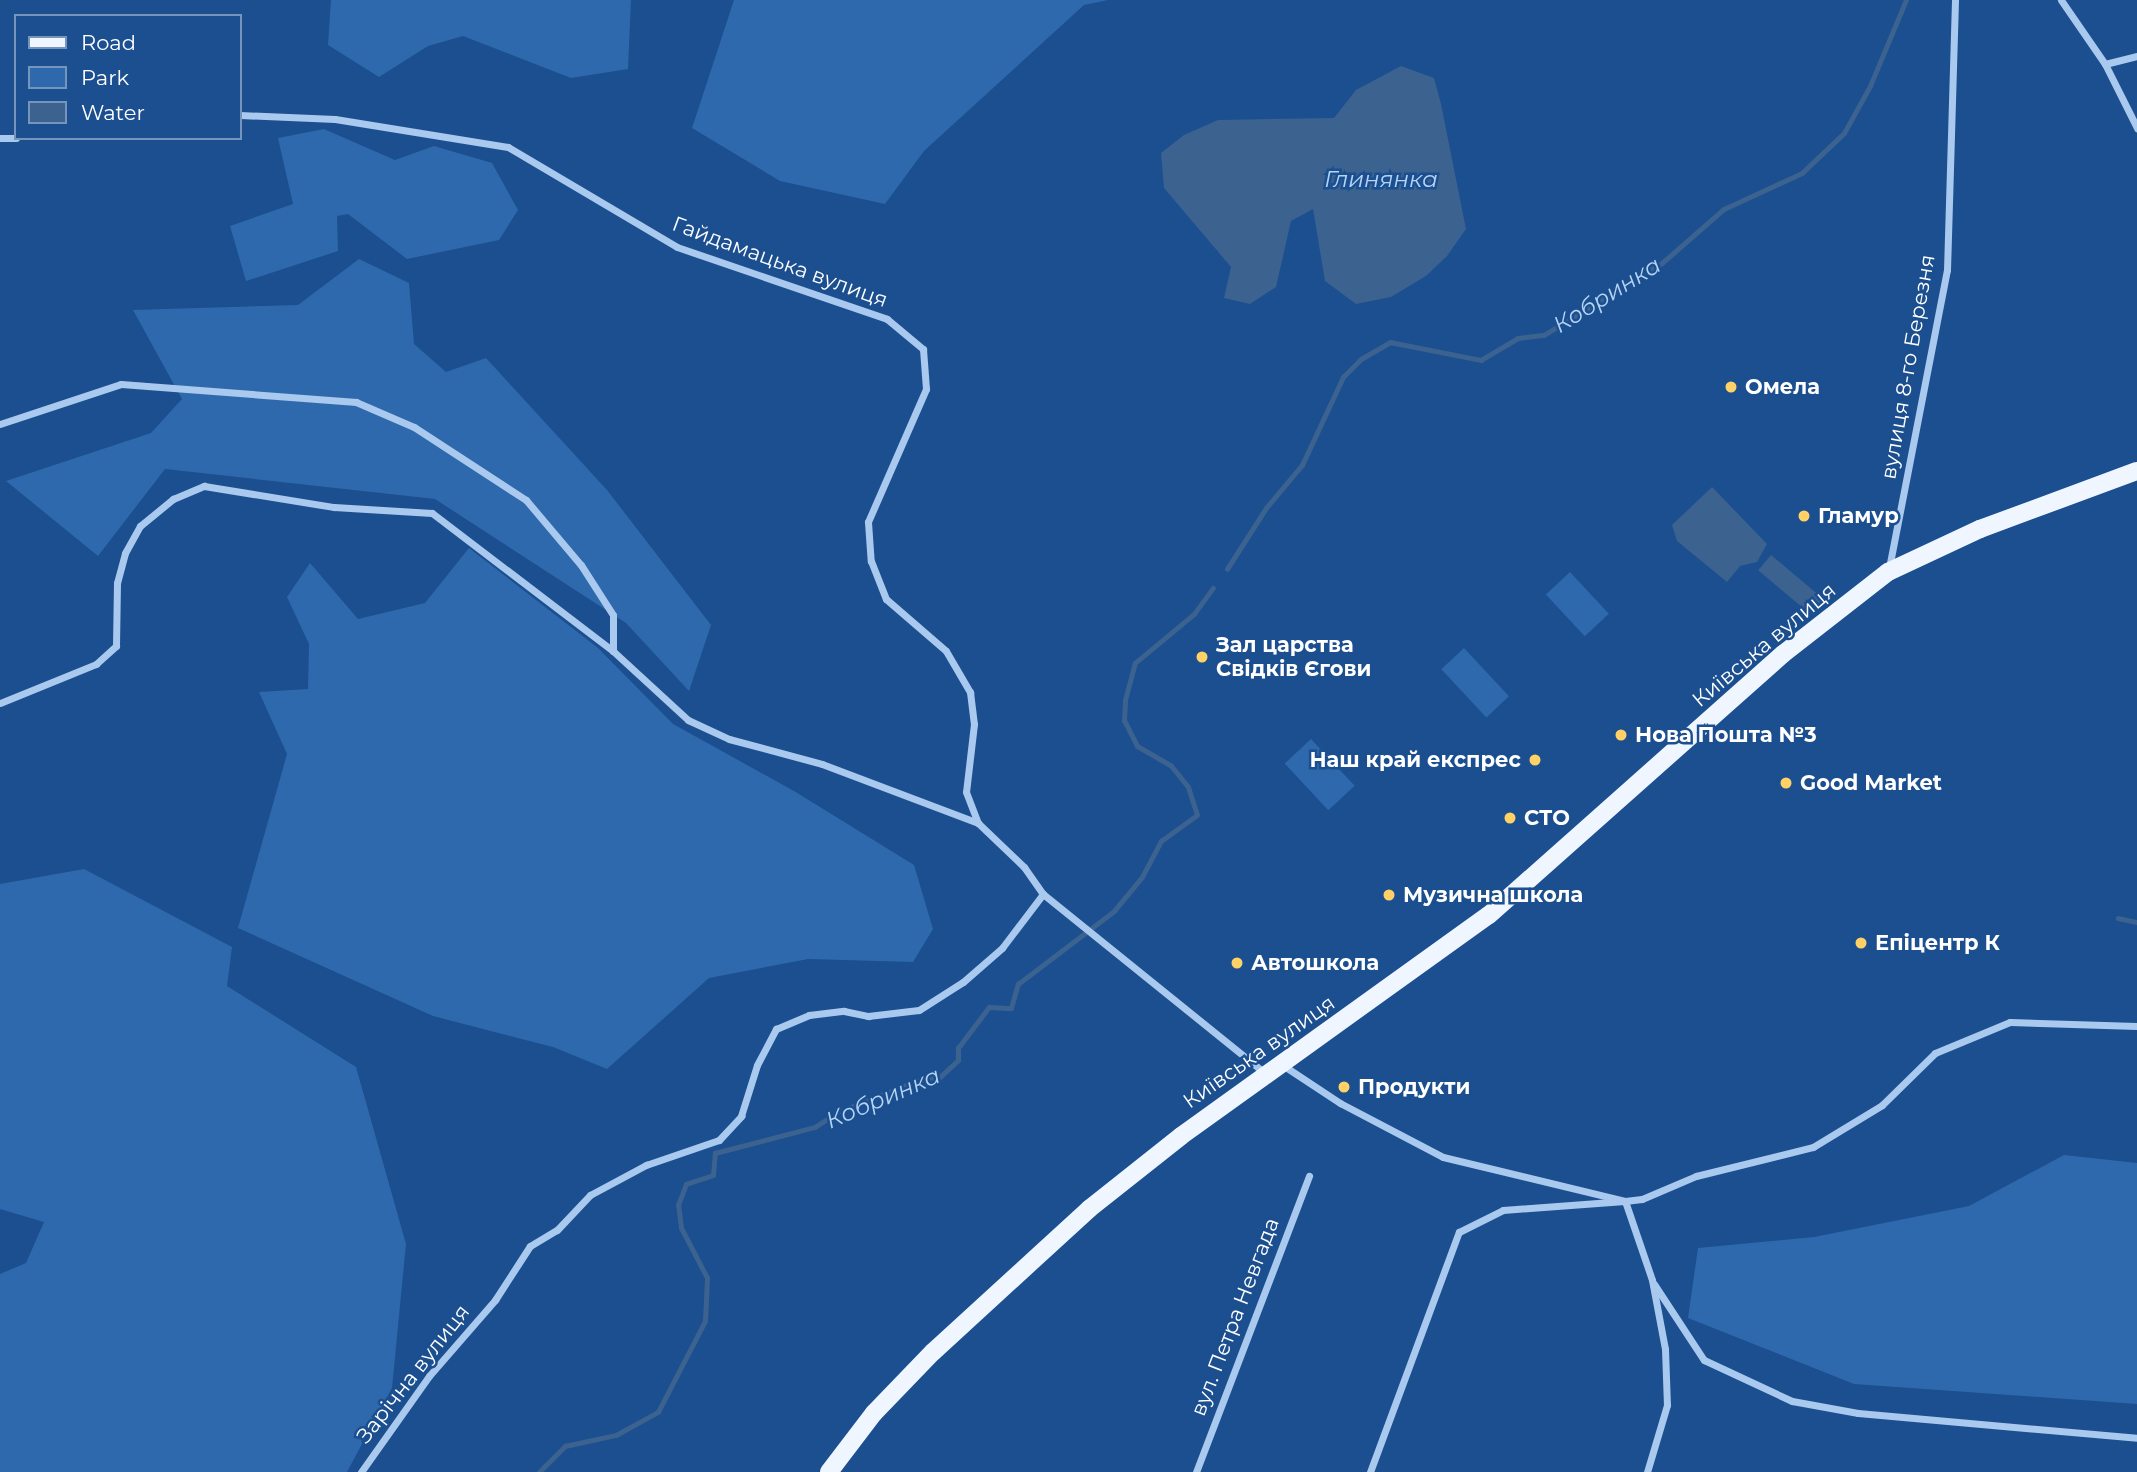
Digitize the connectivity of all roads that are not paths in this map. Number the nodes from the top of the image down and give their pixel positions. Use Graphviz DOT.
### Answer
graph roads {
  1 [pos="1955,0"];
  2 [pos="2062,0"];
  3 [pos="2137,56"];
  4 [pos="2105,64"];
  5 [pos="242,114"];
  6 [pos="2137,128"];
  7 [pos="0,424"];
  8 [pos="2137,471"];
  9 [pos="1888,572"];
  10 [pos="613,651"];
  11 [pos="0,703"];
  12 [pos="978,823"];
  13 [pos="1044,894"];
  14 [pos="2137,1026"];
  15 [pos="1273,1069"];
  16 [pos="1309,1176"];
  17 [pos="1625,1201"];
  18 [pos="1652,1280"];
  19 [pos="2137,1438"];
  20 [pos="360,1472"];
  21 [pos="830,1472"];
  22 [pos="1196,1472"];
  23 [pos="1370,1472"];
  24 [pos="1647,1472"];
  1 -- 9 [label="street, вулиця 8-го Березня"];
  2 -- 4 [label="street"];
  3 -- 4 [label="street"];
  4 -- 6 [label="street"];
  5 -- 12 [label="street, Гайдамацька вулиця"];
  7 -- 10 [label="street"];
  8 -- 9 [label="main road, Київська вулиця"];
  9 -- 15 [label="main road, Київська вулиця"];
  10 -- 11 [label="street, Гайдамацька вулиця"];
  10 -- 12 [label="street, Гайдамацька вулиця"];
  12 -- 13 [label="street, Гайдамацька вулиця"];
  13 -- 15 [label="street, Гайдамацька вулиця"];
  13 -- 20 [label="street, Зарічна вулиця"];
  14 -- 17 [label="street"];
  15 -- 17 [label="street, Гайдамацька вулиця"];
  15 -- 21 [label="main road, Київська вулиця"];
  16 -- 22 [label="street, вул. Петра Невгада"];
  17 -- 18 [label="street"];
  17 -- 23 [label="street"];
  18 -- 19 [label="street"];
  18 -- 24 [label="street"];
}
